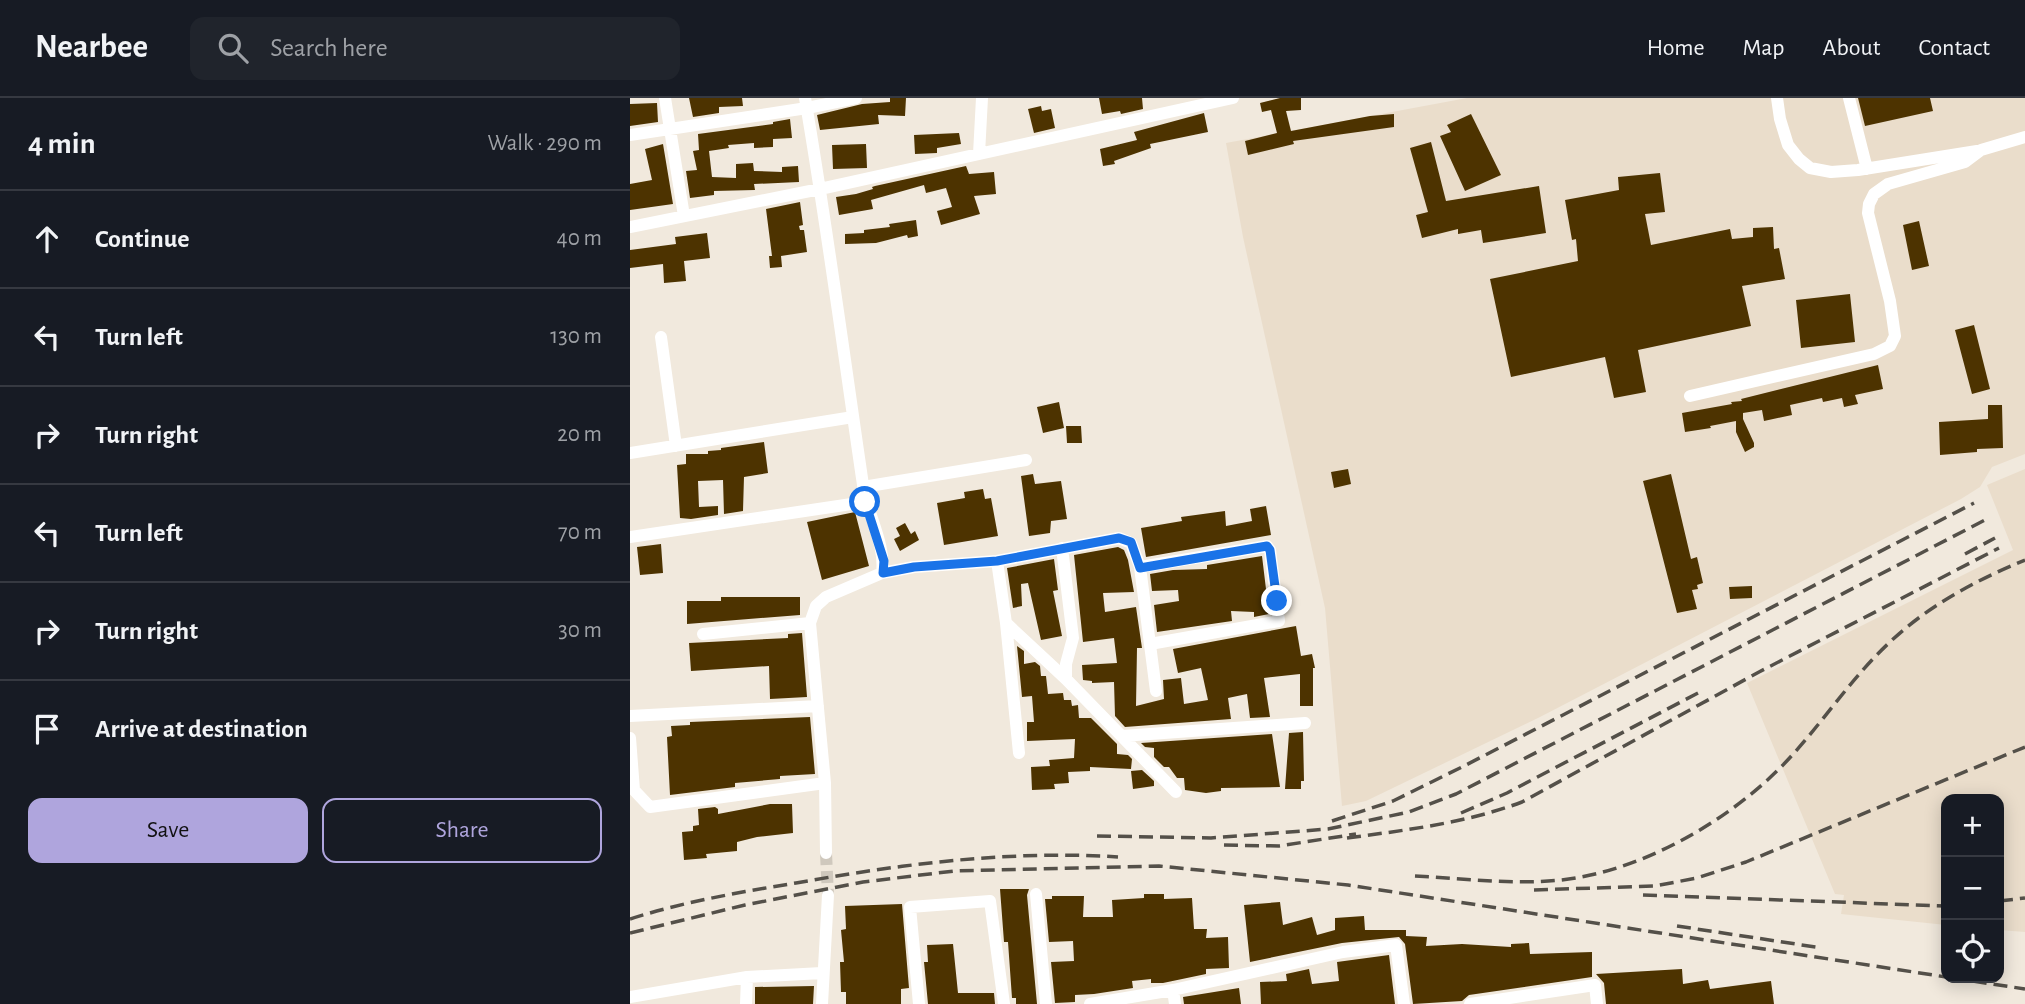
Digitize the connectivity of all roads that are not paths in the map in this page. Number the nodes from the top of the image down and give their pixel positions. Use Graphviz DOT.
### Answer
graph roads {
  1 [pos="665,98"];
  2 [pos="856,98"];
  3 [pos="982,98"];
  4 [pos="1233,98"];
  5 [pos="1777,98"];
  6 [pos="1849,98"];
  7 [pos="806,103"];
  8 [pos="670,128"];
  9 [pos="630,135"];
  10 [pos="2025,137"];
  11 [pos="1981,150"];
  12 [pos="979,154"];
  13 [pos="1867,169"];
  14 [pos="820,189"];
  15 [pos="684,216"];
  16 [pos="630,227"];
  17 [pos="661,337"];
  18 [pos="1690,396"];
  19 [pos="853,417"];
  20 [pos="676,446"];
  21 [pos="630,453"];
  22 [pos="1026,460"];
  23 [pos="863,487"];
  24 [pos="865,502"];
  25 [pos="630,537"];
  26 [pos="1062,548"];
  27 [pos="997,561"];
  28 [pos="1140,568"];
  29 [pos="883,573"];
  30 [pos="810,623"];
  31 [pos="1006,623"];
  32 [pos="703,634"];
  33 [pos="1150,644"];
  34 [pos="1066,679"];
  35 [pos="1156,691"];
  36 [pos="818,706"];
  37 [pos="630,716"];
  38 [pos="1305,723"];
  39 [pos="1122,736"];
  40 [pos="630,738"];
  41 [pos="1019,754"];
  42 [pos="825,783"];
  43 [pos="1176,792"];
  44 [pos="826,853"];
  45 [pos="1036,894"];
  46 [pos="828,895"];
  47 [pos="822,973"];
  48 [pos="747,977"];
  49 [pos="630,997"];
  50 [pos="1174,997"];
  51 [pos="746,1004"];
  52 [pos="822,1004"];
  53 [pos="919,1004"];
  54 [pos="1004,1004"];
  55 [pos="1046,1004"];
  56 [pos="1090,1004"];
  57 [pos="1404,1004"];
  58 [pos="1470,1004"];
  59 [pos="1597,1004"];
  1 -- 8 [label="street"];
  2 -- 7 [label="street"];
  3 -- 12 [label="street"];
  4 -- 12 [label="street"];
  5 -- 13 [label="street"];
  6 -- 13 [label="street"];
  7 -- 8 [label="street"];
  7 -- 14 [label="street"];
  8 -- 9 [label="street"];
  8 -- 15 [label="street"];
  10 -- 11 [label="street"];
  11 -- 13 [label="street"];
  11 -- 18 [label="street"];
  12 -- 14 [label="street"];
  14 -- 15 [label="street"];
  14 -- 19 [label="street"];
  15 -- 16 [label="street"];
  17 -- 20 [label="street"];
  19 -- 20 [label="street"];
  19 -- 23 [label="street"];
  20 -- 21 [label="street"];
  22 -- 23 [label="street"];
  23 -- 24 [label="street"];
  24 -- 25 [label="street"];
  24 -- 29 [label="street"];
  26 -- 27 [label="street"];
  26 -- 28 [label="street"];
  26 -- 34 [label="street"];
  27 -- 29 [label="street"];
  27 -- 31 [label="street"];
  28 -- 33 [label="street"];
  28 -- 33 [label="street"];
  29 -- 30 [label="street"];
  30 -- 32 [label="street"];
  30 -- 36 [label="street"];
  31 -- 34 [label="street"];
  31 -- 41 [label="street"];
  33 -- 35 [label="street"];
  34 -- 39 [label="street"];
  36 -- 37 [label="street"];
  36 -- 42 [label="street"];
  38 -- 39 [label="street"];
  39 -- 43 [label="street"];
  40 -- 42 [label="street"];
  42 -- 44 [label="street"];
  45 -- 55 [label="street"];
  46 -- 47 [label="street"];
  47 -- 48 [label="street"];
  47 -- 52 [label="street"];
  48 -- 49 [label="street"];
  48 -- 51 [label="street"];
  50 -- 56 [label="street"];
  50 -- 57 [label="street"];
  53 -- 54 [label="street"];
  58 -- 59 [label="street"];
}
